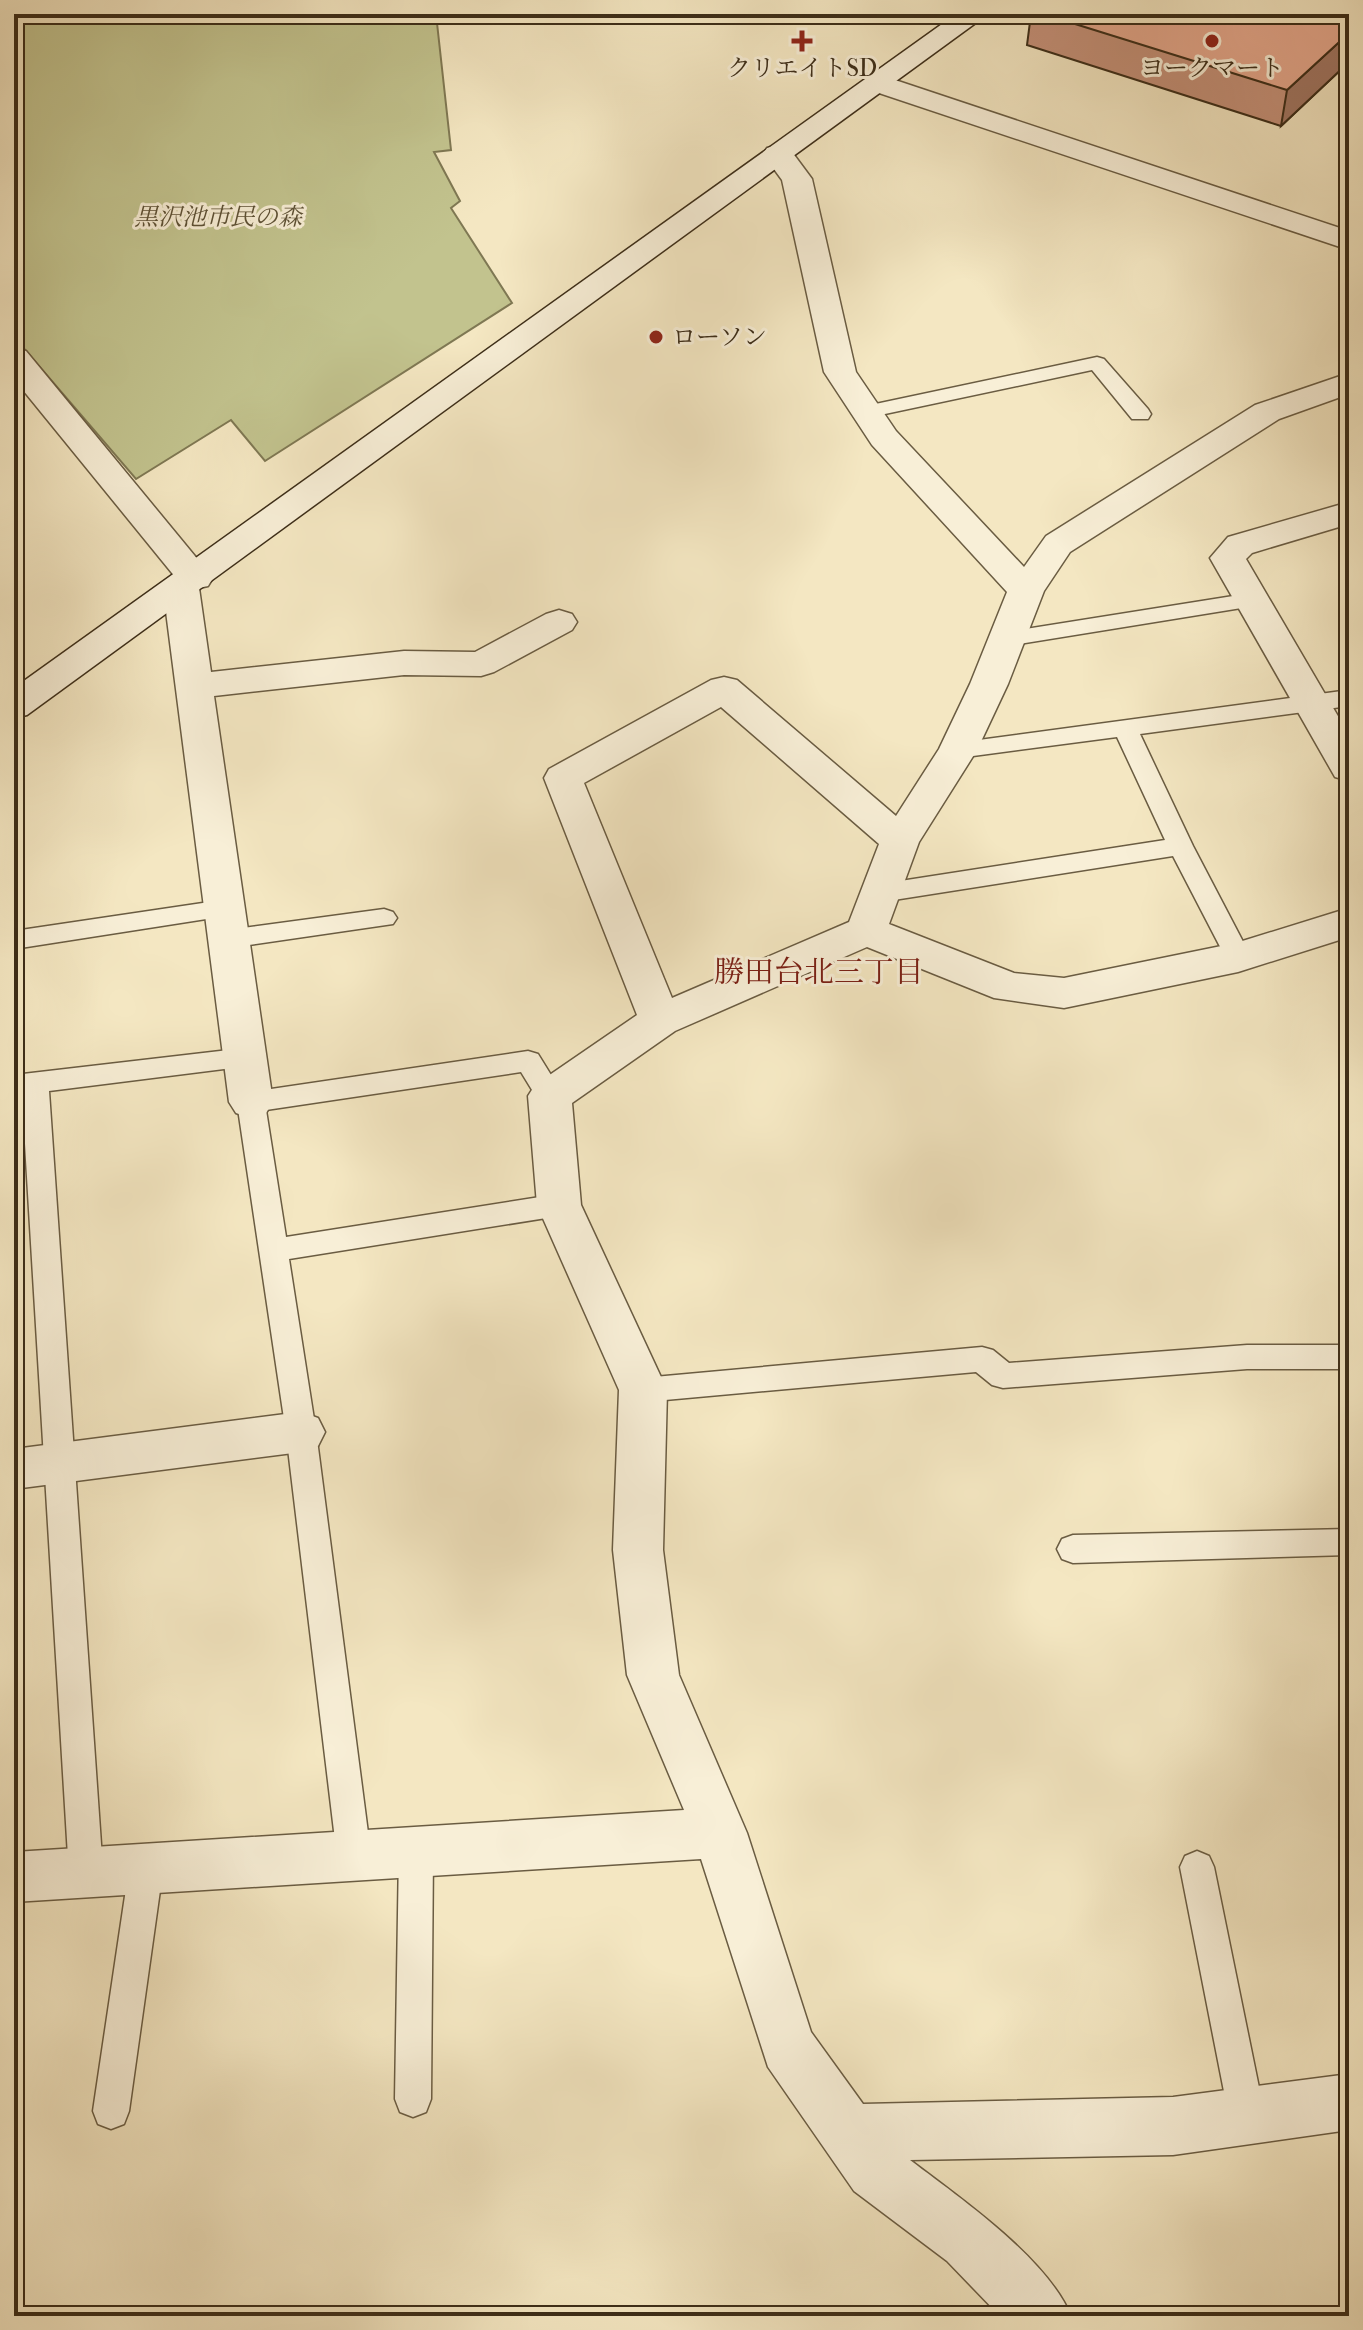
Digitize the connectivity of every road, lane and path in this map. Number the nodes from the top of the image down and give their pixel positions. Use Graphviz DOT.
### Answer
graph roads {
  1 [pos="974,14"];
  2 [pos="880,84"];
  3 [pos="778,154"];
  4 [pos="1349,241"];
  5 [pos="14,358"];
  6 [pos="1349,383"];
  7 [pos="866,412"];
  8 [pos="1140,414"];
  9 [pos="1349,513"];
  10 [pos="188,583"];
  11 [pos="1026,590"];
  12 [pos="1252,600"];
  13 [pos="559,622"];
  14 [pos="1007,639"];
  15 [pos="194,686"];
  16 [pos="1349,698"];
  17 [pos="1312,703"];
  18 [pos="14,706"];
  19 [pos="1125,728"];
  20 [pos="958,750"];
  21 [pos="1349,768"];
  22 [pos="900,841"];
  23 [pos="1180,846"];
  24 [pos="874,912"];
  25 [pos="384,918"];
  26 [pos="226,924"];
  27 [pos="1346,931"];
  28 [pos="14,940"];
  29 [pos="1238,957"];
  30 [pos="660,1020"];
  31 [pos="246,1058"];
  32 [pos="24,1083"];
  33 [pos="550,1096"];
  34 [pos="251,1102"];
  35 [pos="559,1205"];
  36 [pos="274,1250"];
  37 [pos="1349,1357"];
  38 [pos="643,1390"];
  39 [pos="301,1432"];
  40 [pos="36,1467"];
  41 [pos="1349,1542"];
  42 [pos="1073,1549"];
  43 [pos="720,1833"];
  44 [pos="416,1852"];
  45 [pos="354,1856"];
  46 [pos="1197,1867"];
  47 [pos="146,1869"];
  48 [pos="86,1873"];
  49 [pos="14,1877"];
  50 [pos="413,2099"];
  51 [pos="1349,2102"];
  52 [pos="111,2111"];
  53 [pos="1247,2117"];
  54 [pos="852,2133"];
  55 [pos="1041,2316"];
  1 -- 2 [label="street"];
  2 -- 3 [label="street"];
  2 -- 4 [label="street"];
  3 -- 7 [label="street"];
  3 -- 10 [label="street"];
  5 -- 10 [label="street"];
  6 -- 11 [label="street"];
  7 -- 8 [label="lane"];
  7 -- 11 [label="street"];
  9 -- 12 [label="street"];
  10 -- 15 [label="street"];
  10 -- 18 [label="street"];
  11 -- 14 [label="street"];
  12 -- 14 [label="lane"];
  12 -- 17 [label="street"];
  13 -- 15 [label="street"];
  14 -- 20 [label="street"];
  15 -- 26 [label="street"];
  16 -- 17 [label="lane"];
  17 -- 19 [label="lane"];
  17 -- 21 [label="street"];
  19 -- 20 [label="lane"];
  19 -- 23 [label="lane"];
  20 -- 22 [label="street"];
  22 -- 24 [label="street"];
  22 -- 30 [label="street"];
  23 -- 24 [label="lane"];
  23 -- 29 [label="lane"];
  24 -- 29 [label="street"];
  24 -- 30 [label="street"];
  25 -- 26 [label="lane"];
  26 -- 28 [label="lane"];
  26 -- 31 [label="street"];
  27 -- 29 [label="street"];
  30 -- 33 [label="street"];
  31 -- 32 [label="lane"];
  31 -- 34 [label="street"];
  32 -- 40 [label="lane"];
  33 -- 34 [label="lane"];
  33 -- 35 [label="street"];
  34 -- 36 [label="lane"];
  35 -- 36 [label="lane"];
  35 -- 38 [label="street"];
  36 -- 39 [label="lane"];
  37 -- 38 [label="lane"];
  38 -- 43 [label="street"];
  39 -- 40 [label="street"];
  39 -- 45 [label="lane"];
  40 -- 48 [label="lane"];
  41 -- 42 [label="lane"];
  43 -- 44 [label="street"];
  43 -- 54 [label="street"];
  44 -- 45 [label="street"];
  44 -- 50 [label="lane"];
  45 -- 47 [label="street"];
  46 -- 53 [label="lane"];
  47 -- 48 [label="street"];
  47 -- 52 [label="lane"];
  48 -- 49 [label="street"];
  51 -- 53 [label="street"];
  53 -- 54 [label="street"];
  54 -- 55 [label="street"];
}
